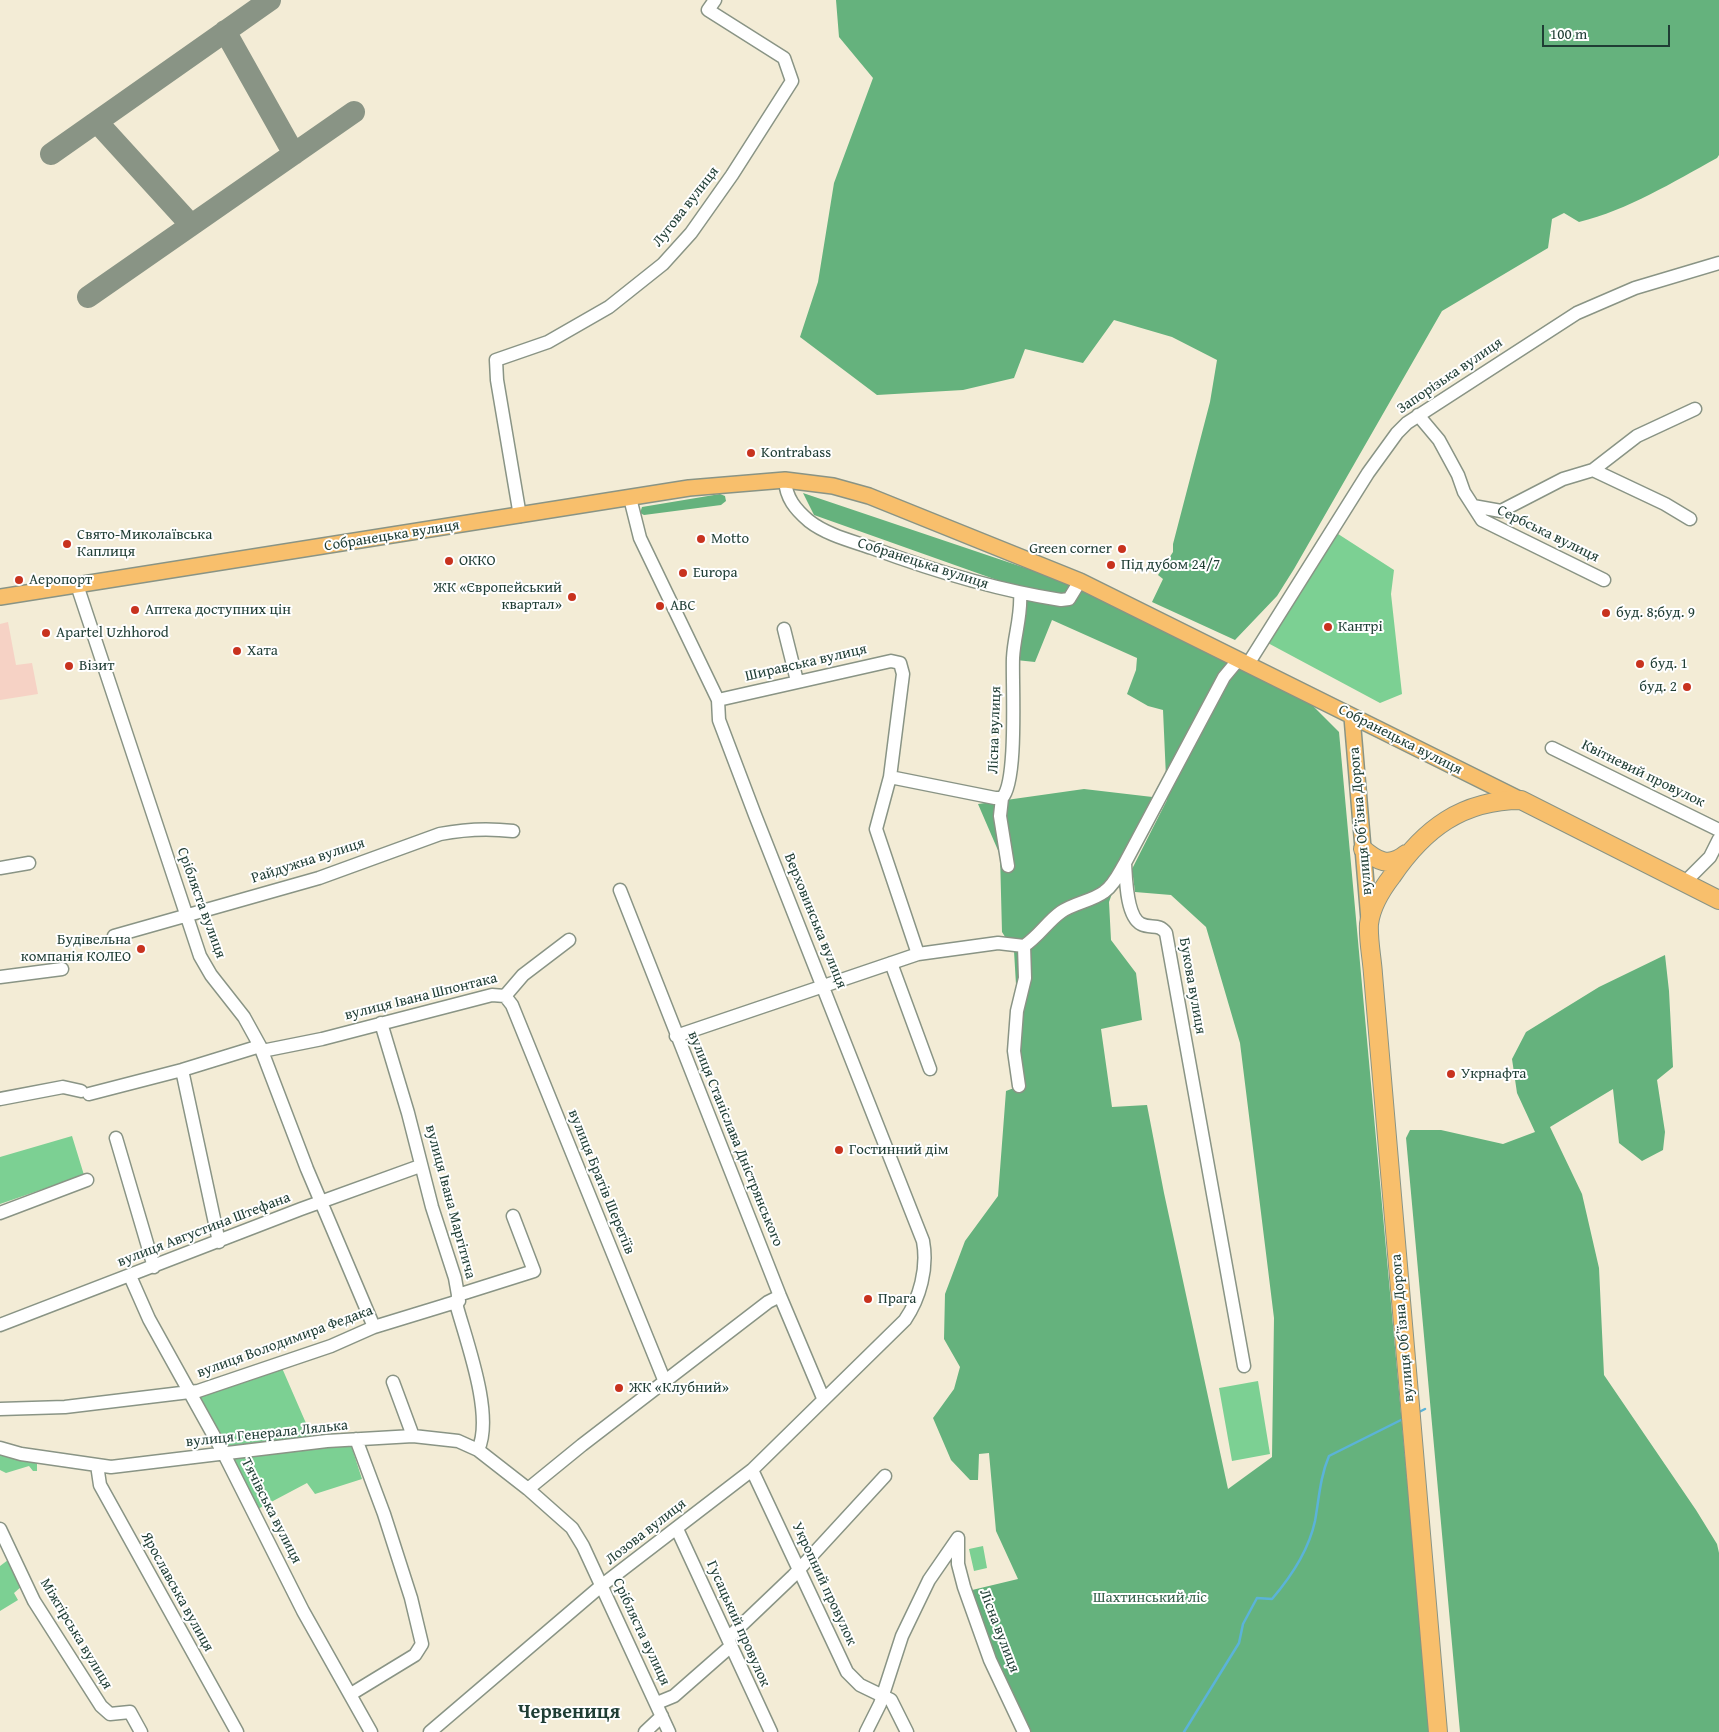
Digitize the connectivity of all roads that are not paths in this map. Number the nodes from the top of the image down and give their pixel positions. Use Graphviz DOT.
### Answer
graph roads {
  1 [pos="715,0"];
  2 [pos="1719,263"];
  3 [pos="1696,409"];
  4 [pos="1418,415"];
  5 [pos="1593,470"];
  6 [pos="785,480"];
  7 [pos="630,498"];
  8 [pos="1473,506"];
  9 [pos="520,516"];
  10 [pos="1690,519"];
  11 [pos="1604,580"];
  12 [pos="1080,581"];
  13 [pos="77,585"];
  14 [pos="1020,593"];
  15 [pos="0,597"];
  16 [pos="784,629"];
  17 [pos="1243,661"];
  18 [pos="797,681"];
  19 [pos="718,700"];
  20 [pos="1352,717"];
  21 [pos="1552,748"];
  22 [pos="890,777"];
  23 [pos="1002,798"];
  24 [pos="1521,800"];
  25 [pos="1719,830"];
  26 [pos="513,831"];
  27 [pos="1719,839"];
  28 [pos="1412,848"];
  29 [pos="1363,849"];
  30 [pos="29,863"];
  31 [pos="1125,863"];
  32 [pos="1008,866"];
  33 [pos="0,868"];
  34 [pos="1684,883"];
  35 [pos="1110,886"];
  36 [pos="1126,889"];
  37 [pos="620,890"];
  38 [pos="1719,900"];
  39 [pos="187,914"];
  40 [pos="1369,924"];
  41 [pos="114,936"];
  42 [pos="569,940"];
  43 [pos="1024,946"];
  44 [pos="918,954"];
  45 [pos="891,963"];
  46 [pos="62,969"];
  47 [pos="0,977"];
  48 [pos="824,987"];
  49 [pos="505,996"];
  50 [pos="382,1023"];
  51 [pos="676,1036"];
  52 [pos="261,1049"];
  53 [pos="930,1069"];
  54 [pos="182,1070"];
  55 [pos="1019,1086"];
  56 [pos="0,1099"];
  57 [pos="116,1138"];
  58 [pos="420,1166"];
  59 [pos="87,1180"];
  60 [pos="322,1203"];
  61 [pos="0,1212"];
  62 [pos="514,1216"];
  63 [pos="219,1242"];
  64 [pos="154,1267"];
  65 [pos="130,1276"];
  66 [pos="780,1296"];
  67 [pos="458,1298"];
  68 [pos="0,1325"];
  69 [pos="374,1327"];
  70 [pos="874,1350"];
  71 [pos="1244,1366"];
  72 [pos="393,1382"];
  73 [pos="665,1382"];
  74 [pos="190,1392"];
  75 [pos="823,1398"];
  76 [pos="0,1409"];
  77 [pos="413,1436"];
  78 [pos="356,1439"];
  79 [pos="0,1448"];
  80 [pos="478,1450"];
  81 [pos="224,1454"];
  82 [pos="97,1465"];
  83 [pos="752,1470"];
  84 [pos="885,1476"];
  85 [pos="528,1489"];
  86 [pos="677,1528"];
  87 [pos="0,1529"];
  88 [pos="800,1569"];
  89 [pos="601,1586"];
  90 [pos="729,1642"];
  91 [pos="351,1694"];
  92 [pos="883,1695"];
  93 [pos="657,1703"];
  94 [pos="662,1716"];
  95 [pos="141,1732"];
  96 [pos="237,1732"];
  97 [pos="371,1732"];
  98 [pos="430,1732"];
  99 [pos="645,1732"];
  100 [pos="669,1732"];
  101 [pos="770,1732"];
  102 [pos="866,1732"];
  103 [pos="907,1732"];
  104 [pos="1024,1732"];
  105 [pos="1438,1732"];
  1 -- 9 [label="street, Лугова вулиця"];
  2 -- 4 [label="street, Запорізька вулиця"];
  3 -- 5 [label="street"];
  4 -- 8 [label="street, Сербська вулиця"];
  4 -- 17 [label="street, Запорізька вулиця"];
  5 -- 8 [label="street"];
  5 -- 10 [label="street"];
  6 -- 7 [label="main road, Собранецька вулиця"];
  6 -- 12 [label="main road, Собранецька вулиця"];
  6 -- 14 [label="street, Собранецька вулиця"];
  7 -- 9 [label="main road, Собранецька вулиця"];
  7 -- 19 [label="street, Верховинська вулиця"];
  8 -- 11 [label="street, Сербська вулиця"];
  9 -- 13 [label="main road, Собранецька вулиця"];
  12 -- 14 [label="street, Собранецька вулиця"];
  12 -- 17 [label="main road, Собранецька вулиця"];
  13 -- 15 [label="main road, Собранецька вулиця"];
  13 -- 39 [label="street, Срібляста вулиця"];
  14 -- 23 [label="street, Лісна вулиця"];
  16 -- 18 [label="street"];
  17 -- 20 [label="main road, Собранецька вулиця"];
  17 -- 31 [label="street"];
  18 -- 19 [label="street, Ширавська вулиця"];
  18 -- 22 [label="street, Ширавська вулиця"];
  19 -- 48 [label="street, Верховинська вулиця"];
  20 -- 24 [label="main road, Собранецька вулиця"];
  20 -- 29 [label="main road, вулиця Обʼїзна Дорога"];
  21 -- 25 [label="street, Квітневий провулок"];
  22 -- 23 [label="street"];
  22 -- 44 [label="street"];
  23 -- 32 [label="street, Лісна вулиця"];
  24 -- 28 [label="highway, вулиця Обʼїзна Дорога"];
  24 -- 34 [label="highway, Собранецька вулиця"];
  26 -- 39 [label="street, Райдужна вулиця"];
  27 -- 34 [label="street"];
  28 -- 29 [label="highway"];
  28 -- 40 [label="highway, вулиця Обʼїзна Дорога"];
  29 -- 40 [label="main road, вулиця Обʼїзна Дорога"];
  30 -- 33 [label="street"];
  31 -- 35 [label="street"];
  31 -- 36 [label="street, Букова вулиця"];
  34 -- 38 [label="highway, Собранецька вулиця"];
  35 -- 36 [label="street"];
  35 -- 43 [label="street"];
  36 -- 71 [label="street, Букова вулиця"];
  37 -- 51 [label="street, вулиця Станіслава Дністрянського"];
  39 -- 41 [label="street, Райдужна вулиця"];
  39 -- 52 [label="street, Срібляста вулиця"];
  40 -- 105 [label="highway, вулиця Обʼїзна Дорога"];
  42 -- 49 [label="street, вулиця Івана Шпонтака"];
  43 -- 44 [label="street"];
  43 -- 55 [label="street"];
  44 -- 45 [label="street"];
  45 -- 48 [label="street"];
  45 -- 53 [label="street"];
  46 -- 47 [label="street"];
  48 -- 51 [label="street"];
  48 -- 70 [label="street, Верховинська вулиця"];
  49 -- 50 [label="street, вулиця Івана Шпонтака"];
  49 -- 73 [label="street, вулиця Братів Шерегіїв"];
  50 -- 52 [label="street, вулиця Івана Шпонтака"];
  50 -- 58 [label="street, вулиця Івана Маргітича"];
  51 -- 66 [label="street, вулиця Станіслава Дністрянського"];
  52 -- 54 [label="street, вулиця Івана Шпонтака"];
  52 -- 60 [label="street, Срібляста вулиця"];
  54 -- 56 [label="street, вулиця Івана Шпонтака"];
  54 -- 63 [label="street"];
  57 -- 64 [label="street"];
  58 -- 60 [label="street, вулиця Августина Штефана"];
  58 -- 67 [label="street, вулиця Івана Маргітича"];
  59 -- 61 [label="street"];
  60 -- 63 [label="street, вулиця Августина Штефана"];
  60 -- 69 [label="street, Срібляста вулиця"];
  62 -- 67 [label="street, вулиця Володимира Федака"];
  63 -- 64 [label="street, вулиця Августина Штефана"];
  64 -- 65 [label="street, вулиця Августина Штефана"];
  65 -- 68 [label="street, вулиця Августина Штефана"];
  65 -- 74 [label="street, Тячівська вулиця"];
  66 -- 73 [label="street"];
  66 -- 75 [label="street, вулиця Станіслава Дністрянського"];
  67 -- 69 [label="street, вулиця Володимира Федака"];
  67 -- 80 [label="street, вулиця Івана Маргітича"];
  69 -- 74 [label="street, вулиця Володимира Федака"];
  70 -- 75 [label="street, Лозова вулиця"];
  72 -- 77 [label="street"];
  73 -- 85 [label="street"];
  74 -- 76 [label="street, вулиця Володимира Федака"];
  74 -- 81 [label="street, Тячівська вулиця"];
  75 -- 83 [label="street, Лозова вулиця"];
  77 -- 78 [label="street, Срібляста вулиця"];
  77 -- 80 [label="street, Срібляста вулиця"];
  78 -- 81 [label="street, вулиця Генерала Лялька"];
  78 -- 91 [label="street, вулиця Генерала Лялька"];
  79 -- 82 [label="street, вулиця Генерала Лялька"];
  80 -- 85 [label="street, Срібляста вулиця"];
  81 -- 82 [label="street, вулиця Генерала Лялька"];
  81 -- 91 [label="street, Тячівська вулиця"];
  82 -- 96 [label="street, Ярославська вулиця"];
  83 -- 86 [label="street, Лозова вулиця"];
  83 -- 88 [label="street, Укропний провулок"];
  84 -- 88 [label="street"];
  85 -- 89 [label="street, Срібляста вулиця"];
  86 -- 89 [label="street, Лозова вулиця"];
  86 -- 90 [label="street, Гусацький провулок"];
  87 -- 95 [label="street, Міжгірська вулиця"];
  88 -- 90 [label="street"];
  88 -- 92 [label="street, Укропний провулок"];
  89 -- 93 [label="street, Срібляста вулиця"];
  89 -- 98 [label="street, Лозова вулиця"];
  90 -- 93 [label="street"];
  90 -- 101 [label="street, Гусацький провулок"];
  91 -- 97 [label="street, Тячівська вулиця"];
  92 -- 102 [label="street"];
  92 -- 103 [label="street"];
  92 -- 104 [label="street, Лісна вулиця"];
  93 -- 94 [label="street, Срібляста вулиця"];
  94 -- 99 [label="street"];
  94 -- 100 [label="street, Срібляста вулиця"];
}
